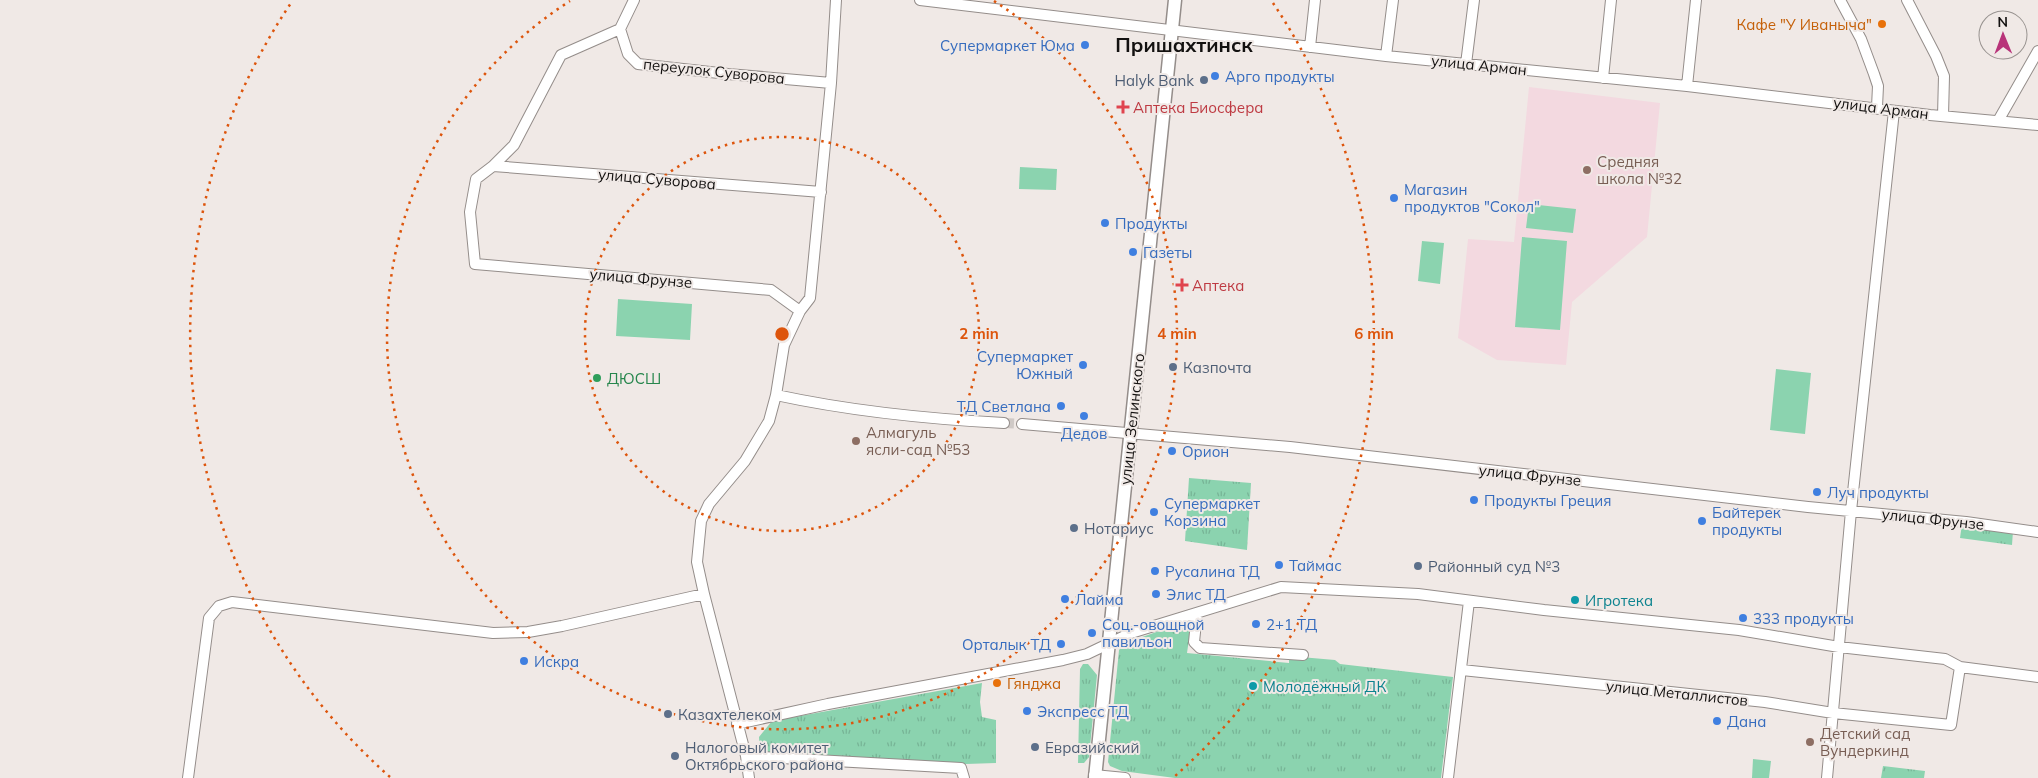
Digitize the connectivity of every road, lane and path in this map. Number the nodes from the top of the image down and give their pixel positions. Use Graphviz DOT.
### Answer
graph roads {
  1 [pos="634,0"];
  2 [pos="836,0"];
  3 [pos="920,0"];
  4 [pos="1175,0"];
  5 [pos="1315,0"];
  6 [pos="1394,0"];
  7 [pos="1474,0"];
  8 [pos="1611,0"];
  9 [pos="1696,0"];
  10 [pos="1840,0"];
  11 [pos="1907,0"];
  12 [pos="620,29"];
  13 [pos="1171,30"];
  14 [pos="1310,47"];
  15 [pos="2038,51"];
  16 [pos="1386,56"];
  17 [pos="1466,64"];
  18 [pos="1603,78"];
  19 [pos="830,83"];
  20 [pos="1687,86"];
  21 [pos="1877,107"];
  22 [pos="1894,111"];
  23 [pos="1944,116"];
  24 [pos="1998,121"];
  25 [pos="2038,125"];
  26 [pos="493,166"];
  27 [pos="820,192"];
  28 [pos="800,310"];
  29 [pos="776,395"];
  30 [pos="1004,423"];
  31 [pos="1022,424"];
  32 [pos="1130,433"];
  33 [pos="1851,511"];
  34 [pos="2038,532"];
  35 [pos="704,594"];
  36 [pos="1469,601"];
  37 [pos="1197,613"];
  38 [pos="1110,642"];
  39 [pos="1838,647"];
  40 [pos="1303,655"];
  41 [pos="1960,667"];
  42 [pos="1462,670"];
  43 [pos="2038,677"];
  44 [pos="1833,713"];
  45 [pos="737,724"];
  46 [pos="746,756"];
  47 [pos="962,773"];
  48 [pos="1095,776"];
  49 [pos="188,778"];
  50 [pos="749,778"];
  51 [pos="1125,778"];
  52 [pos="1448,778"];
  53 [pos="1827,778"];
  1 -- 12 [label="street"];
  2 -- 19 [label="street"];
  3 -- 13 [label="street, улица Арман"];
  4 -- 13 [label="main road, улица Зелинского"];
  5 -- 14 [label="street"];
  6 -- 16 [label="street"];
  7 -- 17 [label="street"];
  8 -- 18 [label="street"];
  9 -- 20 [label="street"];
  10 -- 21 [label="street"];
  11 -- 23 [label="street"];
  12 -- 19 [label="street, переулок Суворова"];
  12 -- 26 [label="street"];
  13 -- 14 [label="street, улица Арман"];
  13 -- 32 [label="main road, улица Зелинского"];
  14 -- 16 [label="street, улица Арман"];
  15 -- 24 [label="street"];
  16 -- 17 [label="street, улица Арман"];
  17 -- 18 [label="street, улица Арман"];
  18 -- 20 [label="street, улица Арман"];
  19 -- 27 [label="street"];
  20 -- 21 [label="street, улица Арман"];
  21 -- 22 [label="street, улица Арман"];
  22 -- 23 [label="street, улица Арман"];
  22 -- 33 [label="street"];
  23 -- 24 [label="street, улица Арман"];
  24 -- 25 [label="street, улица Арман"];
  26 -- 27 [label="street, улица Суворова"];
  26 -- 28 [label="street, улица Фрунзе"];
  27 -- 28 [label="street"];
  28 -- 29 [label="street"];
  29 -- 30 [label="street"];
  29 -- 35 [label="street"];
  31 -- 32 [label="street, улица Фрунзе"];
  32 -- 33 [label="street, улица Фрунзе"];
  32 -- 38 [label="main road, улица Зелинского"];
  33 -- 34 [label="street, улица Фрунзе"];
  33 -- 39 [label="street"];
  35 -- 45 [label="street"];
  35 -- 49 [label="street"];
  36 -- 37 [label="street"];
  36 -- 39 [label="street"];
  36 -- 42 [label="street"];
  37 -- 38 [label="street"];
  37 -- 40 [label="street"];
  38 -- 45 [label="street"];
  38 -- 48 [label="main road, улица Зелинского"];
  39 -- 41 [label="street"];
  39 -- 44 [label="street"];
  41 -- 43 [label="street"];
  41 -- 44 [label="street, улица Металлистов"];
  42 -- 44 [label="street, улица Металлистов"];
  42 -- 52 [label="street"];
  44 -- 53 [label="street"];
  45 -- 46 [label="street"];
  46 -- 47 [label="street"];
  46 -- 50 [label="street"];
  48 -- 51 [label="street"];
}
